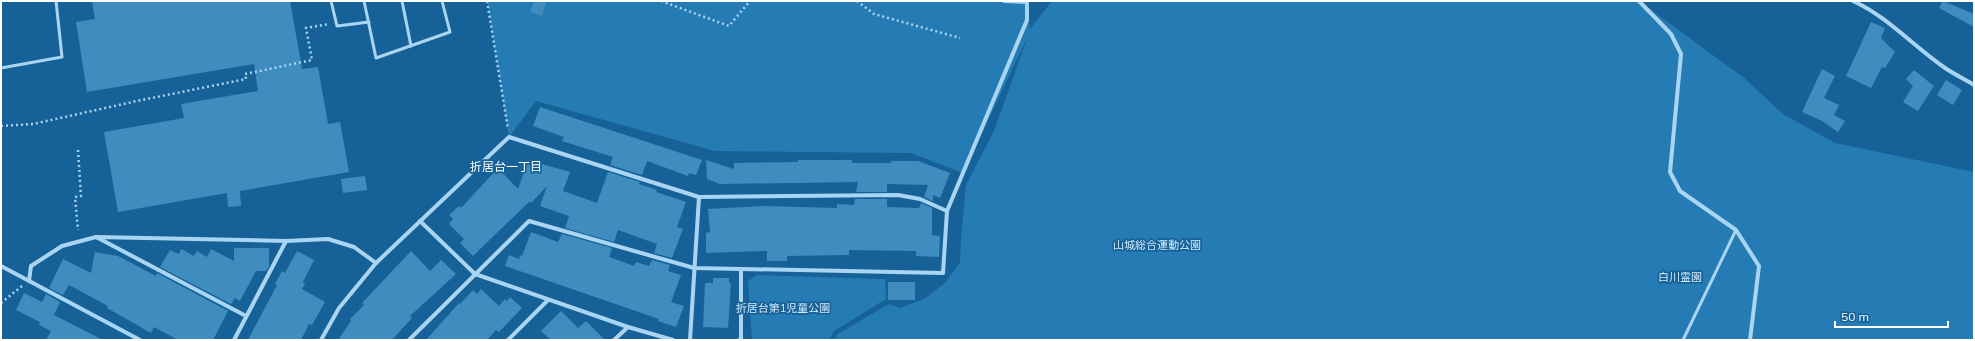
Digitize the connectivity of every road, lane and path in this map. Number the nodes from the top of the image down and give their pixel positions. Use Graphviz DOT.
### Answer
graph roads {
  1 [pos="56,1"];
  2 [pos="331,1"];
  3 [pos="364,1"];
  4 [pos="402,1"];
  5 [pos="442,1"];
  6 [pos="487,1"];
  7 [pos="661,1"];
  8 [pos="750,1"];
  9 [pos="857,1"];
  10 [pos="1004,1"];
  11 [pos="1027,1"];
  12 [pos="1639,1"];
  13 [pos="1853,1"];
  14 [pos="368,22"];
  15 [pos="329,24"];
  16 [pos="960,38"];
  17 [pos="411,46"];
  18 [pos="1,68"];
  19 [pos="1974,85"];
  20 [pos="1,126"];
  21 [pos="509,136"];
  22 [pos="78,150"];
  23 [pos="699,197"];
  24 [pos="947,211"];
  25 [pos="420,221"];
  26 [pos="78,230"];
  27 [pos="1736,230"];
  28 [pos="96,237"];
  29 [pos="286,241"];
  30 [pos="376,263"];
  31 [pos="1,266"];
  32 [pos="694,268"];
  33 [pos="741,269"];
  34 [pos="475,274"];
  35 [pos="29,281"];
  36 [pos="548,300"];
  37 [pos="1,303"];
  38 [pos="246,316"];
  39 [pos="628,327"];
  40 [pos="140,340"];
  41 [pos="234,340"];
  42 [pos="321,340"];
  43 [pos="408,340"];
  44 [pos="508,340"];
  45 [pos="614,340"];
  46 [pos="673,340"];
  47 [pos="690,340"];
  48 [pos="739,340"];
  49 [pos="1683,340"];
  50 [pos="1750,340"];
  1 -- 18 [label="lane"];
  2 -- 14 [label="lane"];
  3 -- 14 [label="lane"];
  4 -- 17 [label="lane"];
  5 -- 17 [label="lane"];
  6 -- 21 [label="path"];
  7 -- 8 [label="path"];
  9 -- 16 [label="path"];
  10 -- 11 [label="street"];
  11 -- 24 [label="street"];
  12 -- 27 [label="street"];
  13 -- 19 [label="street"];
  14 -- 17 [label="lane"];
  15 -- 20 [label="path"];
  21 -- 23 [label="street"];
  21 -- 25 [label="street"];
  22 -- 26 [label="path"];
  23 -- 24 [label="street"];
  23 -- 32 [label="street"];
  24 -- 33 [label="street"];
  25 -- 30 [label="street"];
  25 -- 34 [label="street"];
  27 -- 49 [label="lane"];
  27 -- 50 [label="street"];
  28 -- 29 [label="street"];
  28 -- 35 [label="street"];
  28 -- 38 [label="street"];
  29 -- 30 [label="street"];
  29 -- 38 [label="street"];
  30 -- 42 [label="street"];
  31 -- 35 [label="street"];
  32 -- 33 [label="street"];
  32 -- 34 [label="street"];
  32 -- 47 [label="street"];
  33 -- 48 [label="street"];
  34 -- 36 [label="street"];
  34 -- 43 [label="street"];
  35 -- 37 [label="path"];
  35 -- 40 [label="street"];
  36 -- 39 [label="street"];
  36 -- 44 [label="street"];
  38 -- 41 [label="street"];
  39 -- 45 [label="street"];
  39 -- 46 [label="street"];
}
